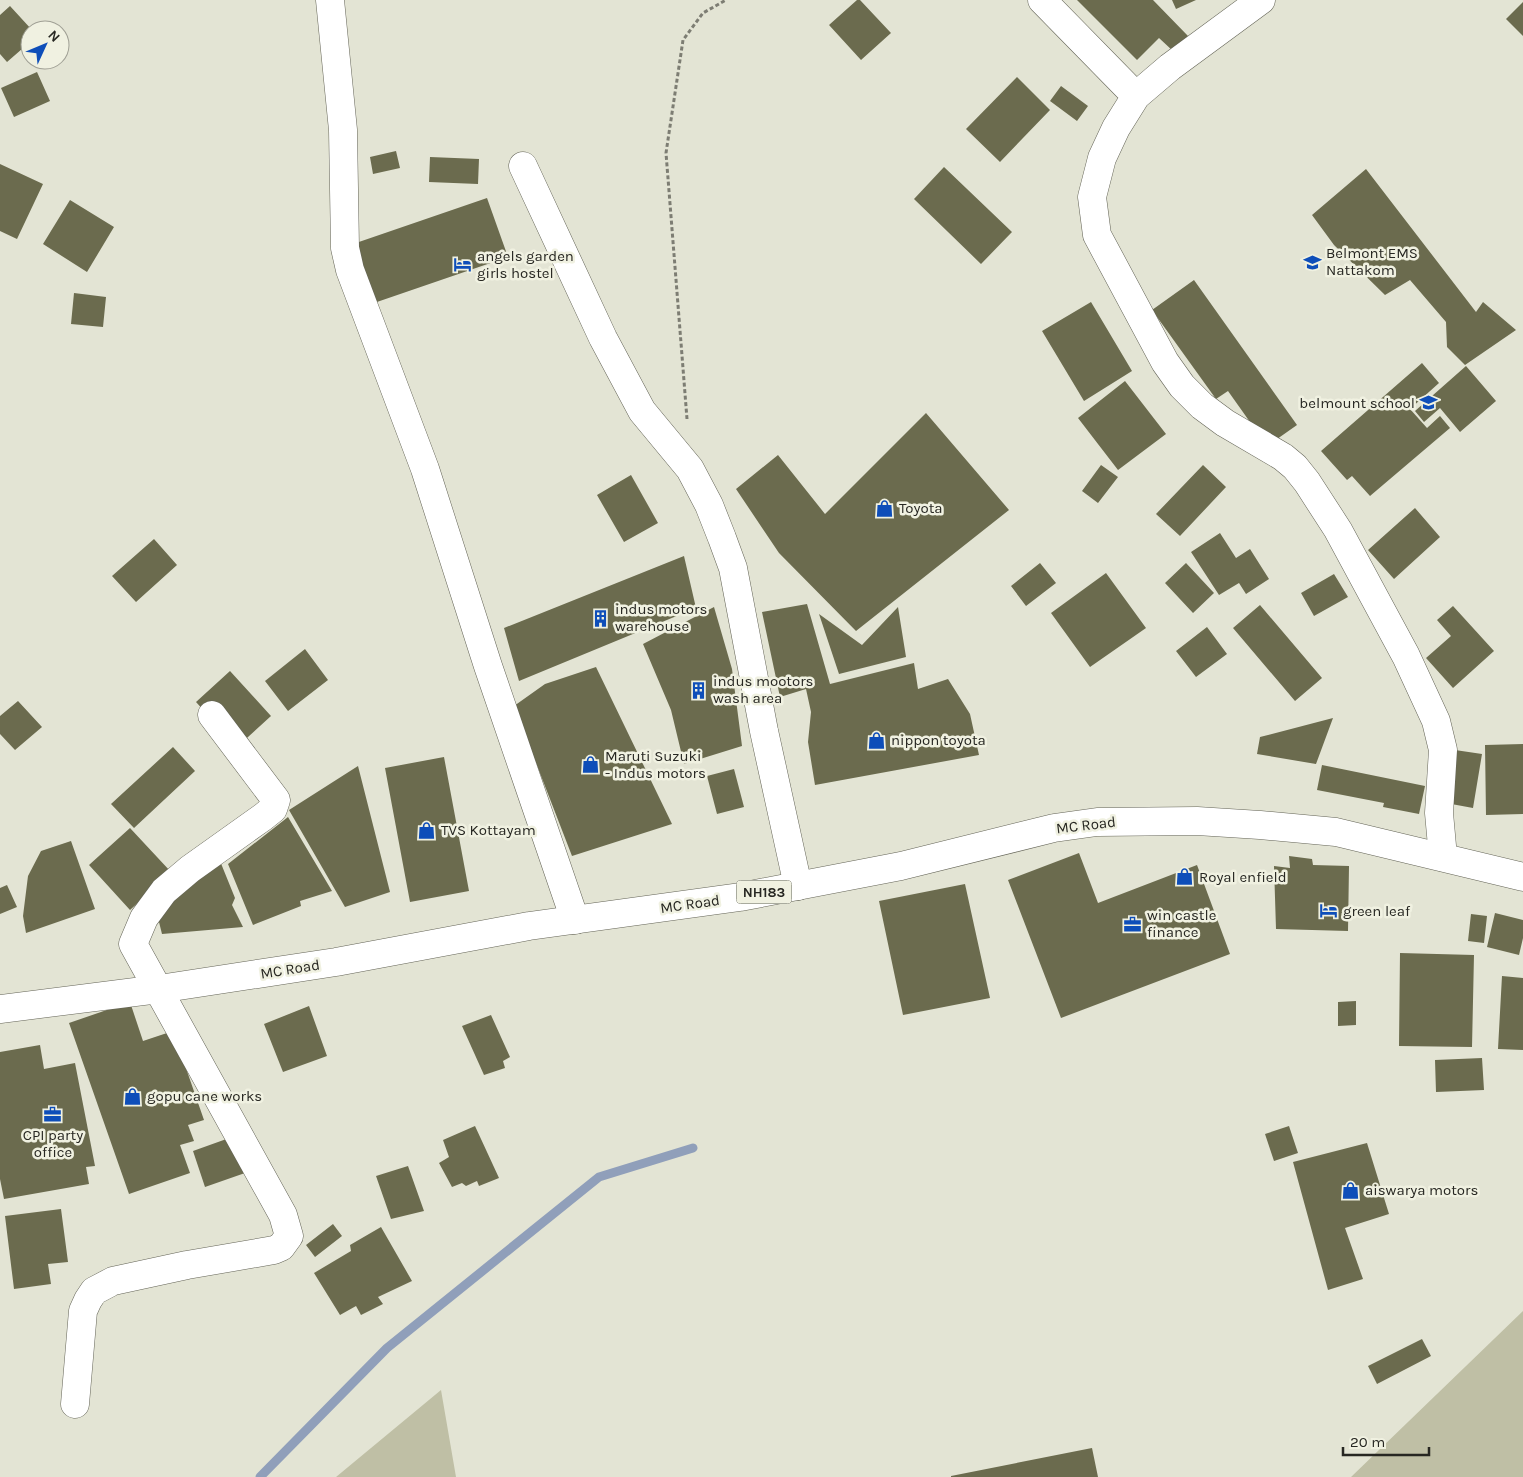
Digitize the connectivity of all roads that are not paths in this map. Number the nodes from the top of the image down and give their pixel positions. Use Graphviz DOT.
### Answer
graph roads {
  1 [pos="330,0"];
  2 [pos="1042,0"];
  3 [pos="1261,0"];
  4 [pos="1136,96"];
  5 [pos="523,166"];
  6 [pos="212,715"];
  7 [pos="1443,857"];
  8 [pos="1523,877"];
  9 [pos="798,886"];
  10 [pos="575,920"];
  11 [pos="159,989"];
  12 [pos="0,1009"];
  13 [pos="75,1404"];
  1 -- 10 [label="main road"];
  2 -- 4 [label="main road"];
  3 -- 4 [label="main road"];
  4 -- 7 [label="main road"];
  5 -- 9 [label="main road"];
  6 -- 11 [label="main road"];
  7 -- 8 [label="main road, MC Road / NH183"];
  7 -- 9 [label="main road, MC Road / NH183"];
  9 -- 10 [label="main road, MC Road / NH183"];
  10 -- 11 [label="main road, MC Road / NH183"];
  11 -- 12 [label="main road, MC Road / NH183"];
  11 -- 13 [label="main road"];
}
